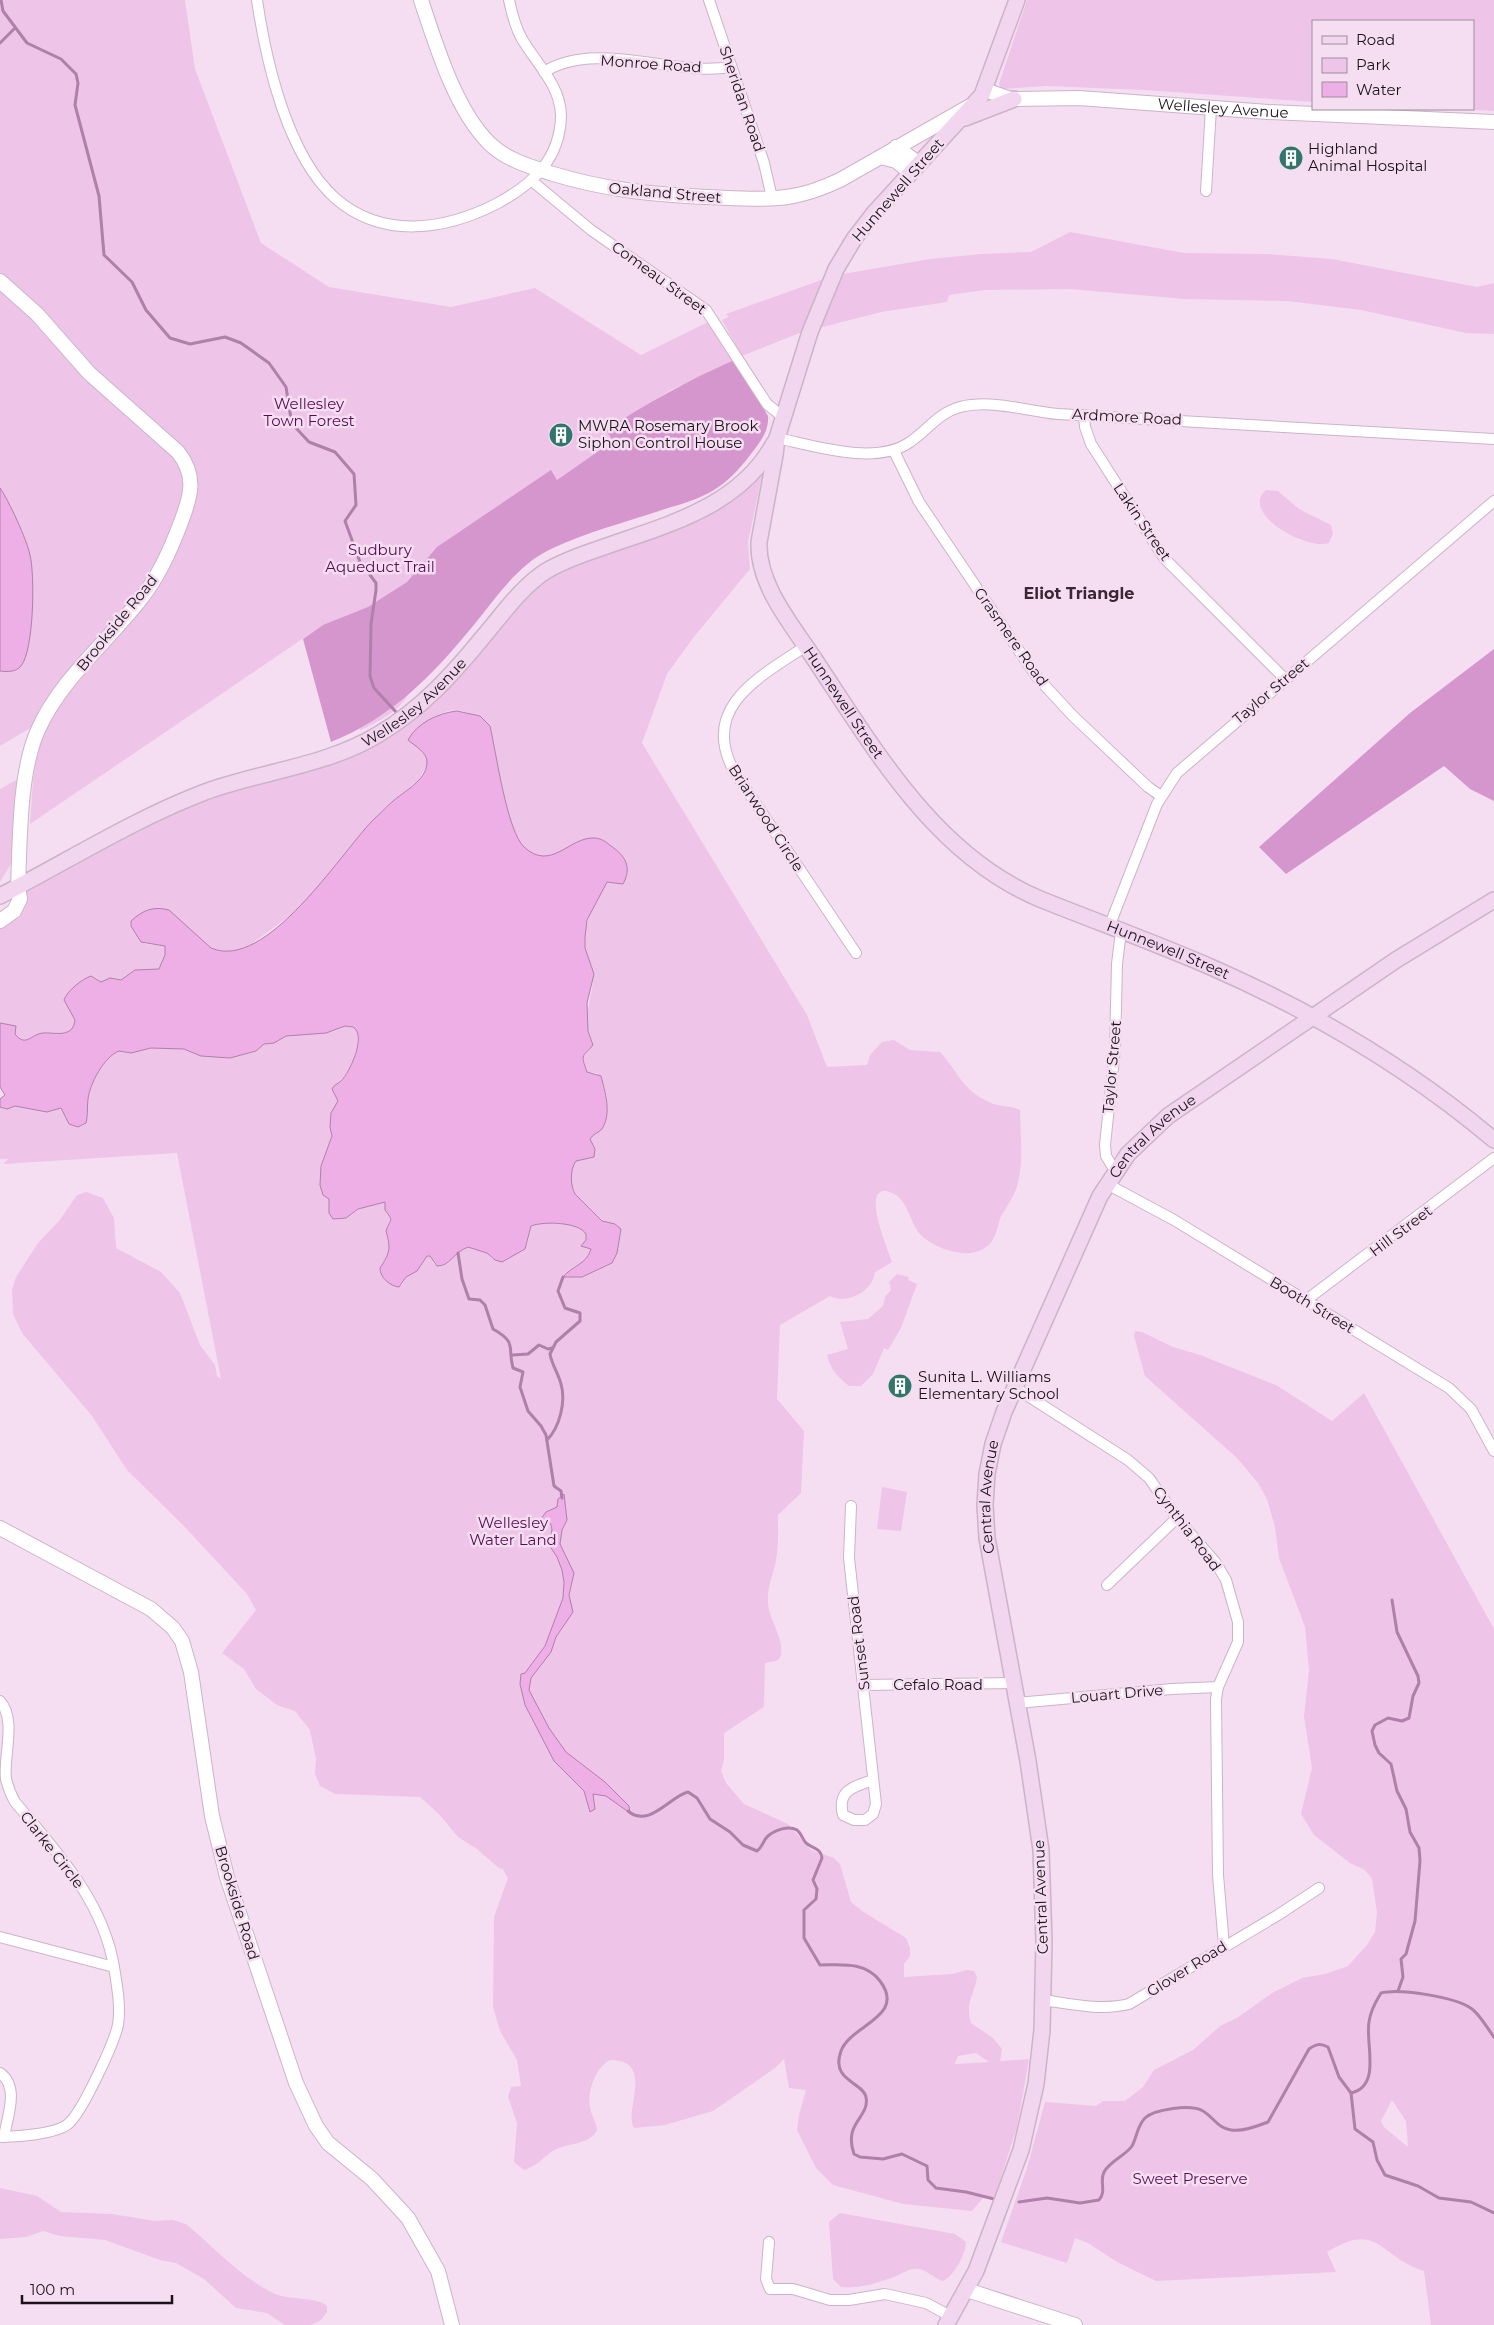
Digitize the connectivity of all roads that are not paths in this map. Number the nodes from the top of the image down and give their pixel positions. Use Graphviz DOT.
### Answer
graph roads {
  1 [pos="256,0"];
  2 [pos="420,0"];
  3 [pos="509,0"];
  4 [pos="709,0"];
  5 [pos="1018,0"];
  6 [pos="730,67"];
  7 [pos="544,72"];
  8 [pos="985,90"];
  9 [pos="1014,99"];
  10 [pos="975,104"];
  11 [pos="1211,108"];
  12 [pos="961,119"];
  13 [pos="1494,122"];
  14 [pos="896,147"];
  15 [pos="881,157"];
  16 [pos="914,167"];
  17 [pos="542,170"];
  18 [pos="532,181"];
  19 [pos="1206,191"];
  20 [pos="772,198"];
  21 [pos="0,282"];
  22 [pos="1084,415"];
  23 [pos="783,417"];
  24 [pos="776,438"];
  25 [pos="1494,439"];
  26 [pos="894,451"];
  27 [pos="1494,501"];
  28 [pos="806,646"];
  29 [pos="1285,679"];
  30 [pos="1161,796"];
  31 [pos="18,887"];
  32 [pos="0,896"];
  33 [pos="1494,900"];
  34 [pos="1,920"];
  35 [pos="1115,929"];
  36 [pos="856,953"];
  37 [pos="1313,1017"];
  38 [pos="1494,1140"];
  39 [pos="1494,1158"];
  40 [pos="1111,1177"];
  41 [pos="1305,1301"];
  42 [pos="1014,1387"];
  43 [pos="1494,1451"];
  44 [pos="851,1506"];
  45 [pos="1177,1518"];
  46 [pos="0,1528"];
  47 [pos="1107,1585"];
  48 [pos="1013,1683"];
  49 [pos="864,1685"];
  50 [pos="1218,1687"];
  51 [pos="0,1701"];
  52 [pos="1017,1703"];
  53 [pos="873,1780"];
  54 [pos="1319,1888"];
  55 [pos="0,1937"];
  56 [pos="1224,1946"];
  57 [pos="114,1967"];
  58 [pos="1043,2000"];
  59 [pos="0,2073"];
  60 [pos="2,2137"];
  61 [pos="769,2242"];
  62 [pos="967,2290"];
  63 [pos="949,2321"];
  64 [pos="452,2325"];
  65 [pos="1075,2325"];
  1 -- 18 [label="street"];
  2 -- 17 [label="street, Oakland Street"];
  3 -- 7 [label="street"];
  4 -- 6 [label="street, Sheridan Road"];
  5 -- 8 [label="main road, Hunnewell Street"];
  6 -- 7 [label="street, Monroe Road"];
  6 -- 20 [label="street, Sheridan Road"];
  7 -- 17 [label="street"];
  8 -- 9 [label="street"];
  8 -- 10 [label="main road, Hunnewell Street"];
  9 -- 11 [label="street, Wellesley Avenue"];
  9 -- 12 [label="main road"];
  10 -- 12 [label="main road, Hunnewell Street"];
  10 -- 14 [label="street, Oakland Street"];
  11 -- 13 [label="street, Wellesley Avenue"];
  11 -- 19 [label="street"];
  12 -- 16 [label="main road, Hunnewell Street"];
  14 -- 15 [label="street, Oakland Street"];
  14 -- 16 [label="street"];
  15 -- 16 [label="street"];
  15 -- 20 [label="street, Oakland Street"];
  16 -- 23 [label="main road, Hunnewell Street"];
  17 -- 18 [label="street"];
  17 -- 20 [label="street, Oakland Street"];
  18 -- 23 [label="street, Comeau Street"];
  21 -- 31 [label="street, Brookside Road"];
  22 -- 25 [label="street, Ardmore Road"];
  22 -- 26 [label="street, Ardmore Road"];
  22 -- 29 [label="street, Lakin Street"];
  23 -- 24 [label="main road, Hunnewell Street"];
  24 -- 26 [label="street, Ardmore Road"];
  24 -- 28 [label="main road, Hunnewell Street"];
  24 -- 31 [label="main road, Wellesley Avenue"];
  26 -- 30 [label="street, Grasmere Road"];
  27 -- 29 [label="street, Taylor Street"];
  28 -- 35 [label="main road, Hunnewell Street"];
  28 -- 36 [label="street, Briarwood Circle"];
  29 -- 30 [label="street, Taylor Street"];
  30 -- 35 [label="street, Taylor Street"];
  31 -- 32 [label="main road, Wellesley Avenue"];
  31 -- 34 [label="street, Brookside Road"];
  33 -- 37 [label="main road, Central Avenue"];
  35 -- 37 [label="main road, Hunnewell Street"];
  35 -- 40 [label="street, Taylor Street"];
  37 -- 38 [label="main road, Hunnewell Street"];
  37 -- 40 [label="main road, Central Avenue"];
  39 -- 41 [label="street, Hill Street"];
  40 -- 41 [label="street, Booth Street"];
  40 -- 42 [label="main road, Central Avenue"];
  41 -- 43 [label="street, Booth Street"];
  42 -- 45 [label="street, Cynthia Road"];
  42 -- 48 [label="main road, Central Avenue"];
  44 -- 49 [label="street, Sunset Road"];
  45 -- 47 [label="street"];
  45 -- 50 [label="street, Cynthia Road"];
  46 -- 64 [label="street, Brookside Road"];
  48 -- 49 [label="street, Cefalo Road"];
  48 -- 52 [label="main road, Central Avenue"];
  49 -- 53 [label="street, Sunset Road"];
  50 -- 52 [label="street, Louart Drive"];
  50 -- 56 [label="street, Cynthia Road"];
  51 -- 57 [label="street, Clarke Circle"];
  52 -- 58 [label="main road, Central Avenue"];
  54 -- 56 [label="street, Glover Road"];
  55 -- 57 [label="street"];
  56 -- 58 [label="street, Glover Road"];
  57 -- 60 [label="street, Clarke Circle"];
  58 -- 62 [label="main road, Central Avenue"];
  59 -- 60 [label="street"];
  61 -- 63 [label="street"];
  62 -- 63 [label="main road, Central Avenue"];
  62 -- 65 [label="street"];
}
